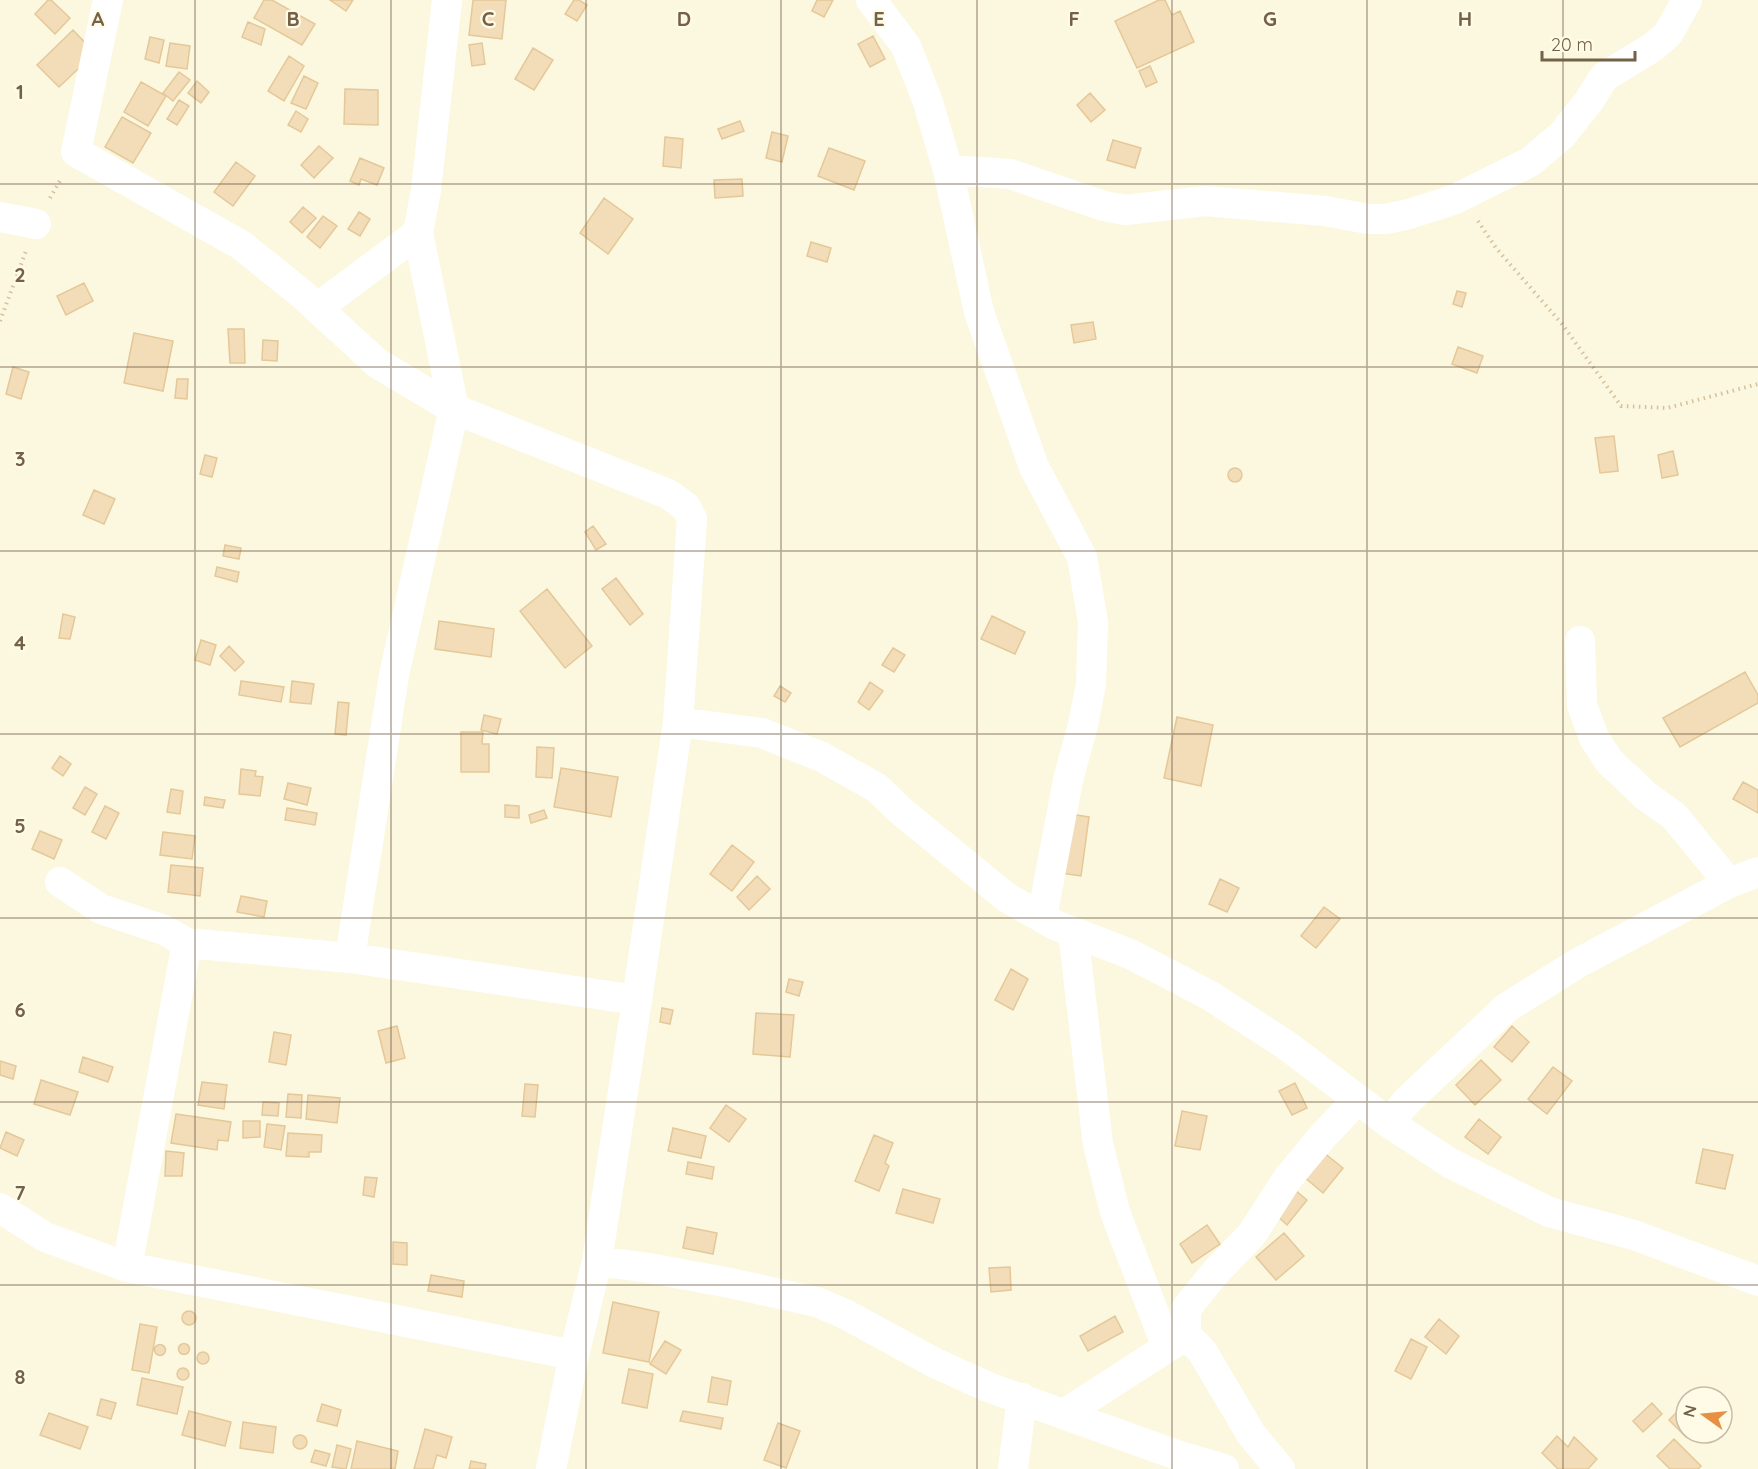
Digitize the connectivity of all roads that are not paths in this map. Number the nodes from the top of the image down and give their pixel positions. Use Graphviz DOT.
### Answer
graph roads {
  1 [pos="108,0"];
  2 [pos="447,0"];
  3 [pos="871,0"];
  4 [pos="1687,0"];
  5 [pos="948,170"];
  6 [pos="0,217"];
  7 [pos="36,224"];
  8 [pos="418,233"];
  9 [pos="317,308"];
  10 [pos="453,410"];
  11 [pos="1580,641"];
  12 [pos="678,722"];
  13 [pos="1758,872"];
  14 [pos="60,882"];
  15 [pos="1730,884"];
  16 [pos="1042,917"];
  17 [pos="1073,932"];
  18 [pos="187,943"];
  19 [pos="350,958"];
  20 [pos="637,1000"];
  21 [pos="1357,1100"];
  22 [pos="1389,1123"];
  23 [pos="0,1208"];
  24 [pos="597,1262"];
  25 [pos="127,1267"];
  26 [pos="1758,1281"];
  27 [pos="1177,1341"];
  28 [pos="574,1355"];
  29 [pos="1022,1398"];
  30 [pos="1064,1414"];
  31 [pos="551,1469"];
  32 [pos="1013,1469"];
  33 [pos="1224,1469"];
  34 [pos="1280,1469"];
  1 -- 9 [label="street"];
  2 -- 8 [label="street"];
  3 -- 5 [label="street"];
  4 -- 5 [label="street"];
  5 -- 16 [label="street"];
  6 -- 7 [label="street"];
  8 -- 9 [label="street"];
  8 -- 10 [label="street"];
  9 -- 10 [label="street"];
  10 -- 12 [label="street"];
  10 -- 19 [label="street"];
  11 -- 15 [label="street"];
  12 -- 16 [label="street"];
  12 -- 20 [label="street"];
  13 -- 15 [label="street"];
  14 -- 18 [label="street"];
  15 -- 22 [label="street"];
  16 -- 17 [label="street"];
  17 -- 21 [label="street"];
  17 -- 27 [label="street"];
  18 -- 19 [label="street"];
  18 -- 25 [label="street"];
  19 -- 20 [label="street"];
  20 -- 24 [label="street"];
  21 -- 22 [label="street"];
  21 -- 27 [label="street"];
  22 -- 26 [label="street"];
  23 -- 25 [label="street"];
  24 -- 28 [label="street"];
  24 -- 29 [label="street"];
  25 -- 28 [label="street"];
  27 -- 30 [label="street"];
  27 -- 34 [label="street"];
  28 -- 31 [label="street"];
  29 -- 30 [label="street"];
  29 -- 32 [label="street"];
  30 -- 33 [label="street"];
}
